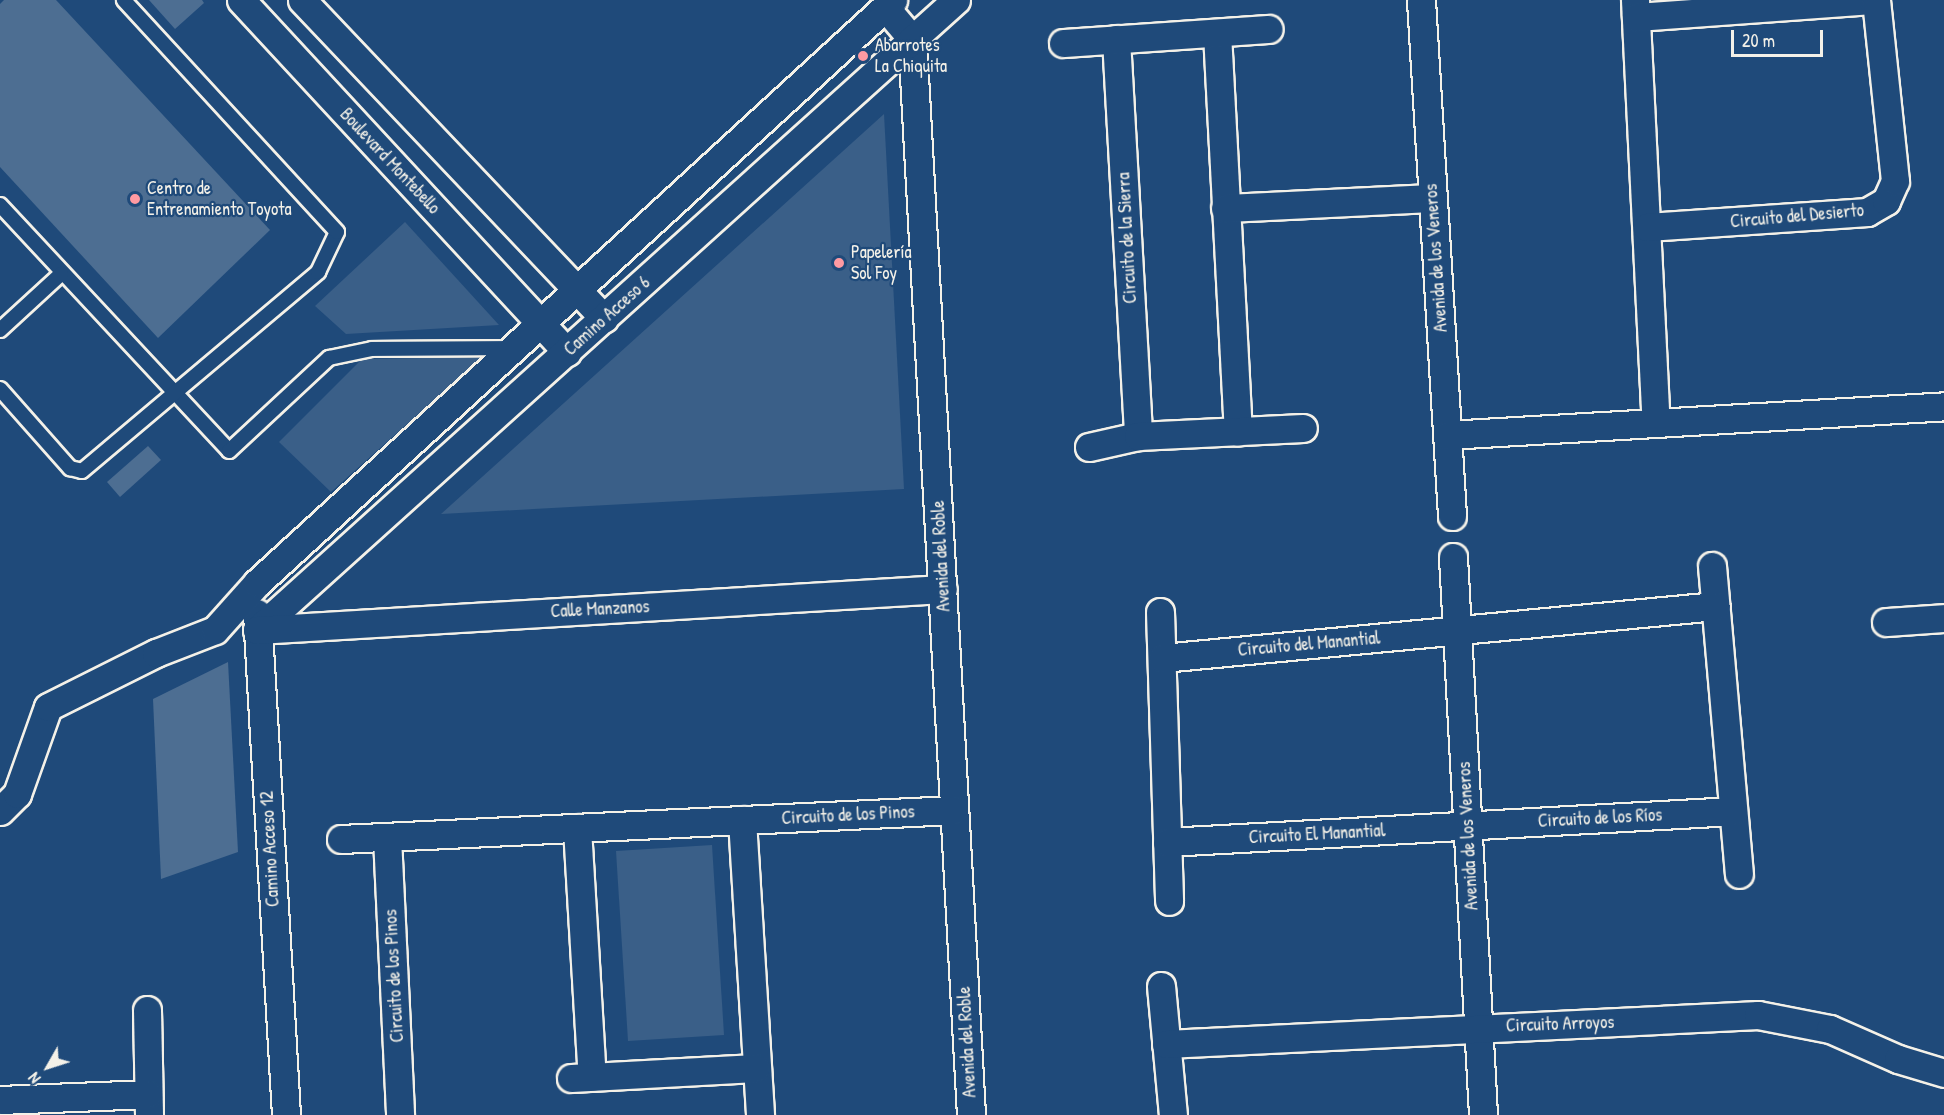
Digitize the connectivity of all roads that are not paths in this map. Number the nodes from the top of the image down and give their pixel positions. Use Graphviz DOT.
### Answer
graph roads {
  1 [pos="124,0"];
  2 [pos="241,0"];
  3 [pos="302,0"];
  4 [pos="956,0"];
  5 [pos="1421,0"];
  6 [pos="1874,0"];
  7 [pos="889,4"];
  8 [pos="1635,8"];
  9 [pos="1269,29"];
  10 [pos="1217,33"];
  11 [pos="912,39"];
  12 [pos="1116,39"];
  13 [pos="1063,43"];
  14 [pos="1432,198"];
  15 [pos="0,205"];
  16 [pos="1225,208"];
  17 [pos="1647,227"];
  18 [pos="61,274"];
  19 [pos="577,288"];
  20 [pos="604,318"];
  21 [pos="540,322"];
  22 [pos="0,330"];
  23 [pos="511,348"];
  24 [pos="567,352"];
  25 [pos="0,389"];
  26 [pos="175,393"];
  27 [pos="1944,406"];
  28 [pos="1656,422"];
  29 [pos="1304,428"];
  30 [pos="1238,431"];
  31 [pos="1447,435"];
  32 [pos="1138,436"];
  33 [pos="1089,447"];
  34 [pos="1452,516"];
  35 [pos="1453,557"];
  36 [pos="1712,566"];
  37 [pos="257,583"];
  38 [pos="943,589"];
  39 [pos="1716,606"];
  40 [pos="1160,612"];
  41 [pos="1944,618"];
  42 [pos="1886,621"];
  43 [pos="257,630"];
  44 [pos="1456,631"];
  45 [pos="1162,658"];
  46 [pos="0,810"];
  47 [pos="954,810"];
  48 [pos="1733,811"];
  49 [pos="742,820"];
  50 [pos="1467,826"];
  51 [pos="577,828"];
  52 [pos="387,837"];
  53 [pos="341,839"];
  54 [pos="1167,842"];
  55 [pos="1739,874"];
  56 [pos="1169,901"];
  57 [pos="1161,986"];
  58 [pos="147,1010"];
  59 [pos="1478,1028"];
  60 [pos="1166,1044"];
  61 [pos="756,1068"];
  62 [pos="1944,1073"];
  63 [pos="0,1100"];
  64 [pos="148,1105"];
  65 [pos="286,1115"];
  66 [pos="400,1115"];
  67 [pos="760,1115"];
  68 [pos="971,1115"];
  69 [pos="1173,1115"];
  70 [pos="1483,1115"];
  1 -- 26 [label="lane"];
  2 -- 21 [label="street, Boulevard Montebello"];
  3 -- 19 [label="street"];
  4 -- 11 [label="street, Camino Acceso 6"];
  5 -- 14 [label="street, Avenida de los Veneros"];
  6 -- 8 [label="street, Circuito del Desierto"];
  6 -- 17 [label="street, Circuito del Desierto"];
  7 -- 11 [label="street"];
  7 -- 19 [label="street"];
  8 -- 17 [label="street, Circuito del Desierto"];
  9 -- 10 [label="street"];
  10 -- 12 [label="street"];
  10 -- 16 [label="street"];
  11 -- 20 [label="street, Camino Acceso 6"];
  11 -- 38 [label="street, Avenida del Roble"];
  12 -- 13 [label="street"];
  12 -- 32 [label="street, Circuito de la Sierra"];
  14 -- 16 [label="street"];
  14 -- 31 [label="street, Avenida de los Veneros"];
  15 -- 18 [label="lane"];
  16 -- 30 [label="street"];
  17 -- 28 [label="street, Circuito del Desierto"];
  18 -- 22 [label="lane"];
  18 -- 26 [label="lane"];
  19 -- 20 [label="street"];
  19 -- 21 [label="street"];
  20 -- 24 [label="street, Camino Acceso 6"];
  21 -- 23 [label="street"];
  21 -- 24 [label="street, Boulevard Montebello"];
  23 -- 26 [label="lane"];
  23 -- 37 [label="street"];
  24 -- 43 [label="street, Camino Acceso 6"];
  25 -- 26 [label="lane"];
  27 -- 28 [label="street"];
  28 -- 31 [label="street"];
  29 -- 30 [label="street"];
  30 -- 32 [label="street"];
  31 -- 34 [label="street, Avenida de los Veneros"];
  32 -- 33 [label="street"];
  35 -- 44 [label="street, Avenida de los Veneros"];
  36 -- 39 [label="street"];
  37 -- 43 [label="street, Camino Acceso 12"];
  37 -- 46 [label="street"];
  38 -- 43 [label="street, Calle Manzanos"];
  38 -- 47 [label="street, Avenida del Roble"];
  39 -- 44 [label="street"];
  39 -- 48 [label="street"];
  40 -- 45 [label="street"];
  41 -- 42 [label="street"];
  43 -- 65 [label="street, Camino Acceso 12"];
  44 -- 45 [label="street, Circuito del Manantial"];
  44 -- 50 [label="street, Avenida de los Veneros"];
  45 -- 54 [label="street"];
  47 -- 49 [label="street, Circuito de los Pinos"];
  47 -- 68 [label="street, Avenida del Roble"];
  48 -- 50 [label="street, Circuito de los Ríos"];
  48 -- 55 [label="street"];
  49 -- 51 [label="street, Circuito de los Pinos"];
  49 -- 61 [label="street"];
  50 -- 54 [label="street, Circuito El Manantial"];
  50 -- 59 [label="street, Avenida de los Veneros"];
  51 -- 52 [label="street, Circuito de los Pinos"];
  51 -- 61 [label="street"];
  52 -- 53 [label="street, Circuito de los Pinos"];
  52 -- 66 [label="street, Circuito de los Pinos"];
  54 -- 56 [label="street"];
  57 -- 60 [label="street"];
  58 -- 64 [label="street"];
  59 -- 60 [label="street, Circuito Arroyos"];
  59 -- 62 [label="street, Circuito Arroyos"];
  59 -- 70 [label="street, Avenida de los Veneros"];
  60 -- 69 [label="street"];
  61 -- 67 [label="street"];
  63 -- 64 [label="street"];
}
